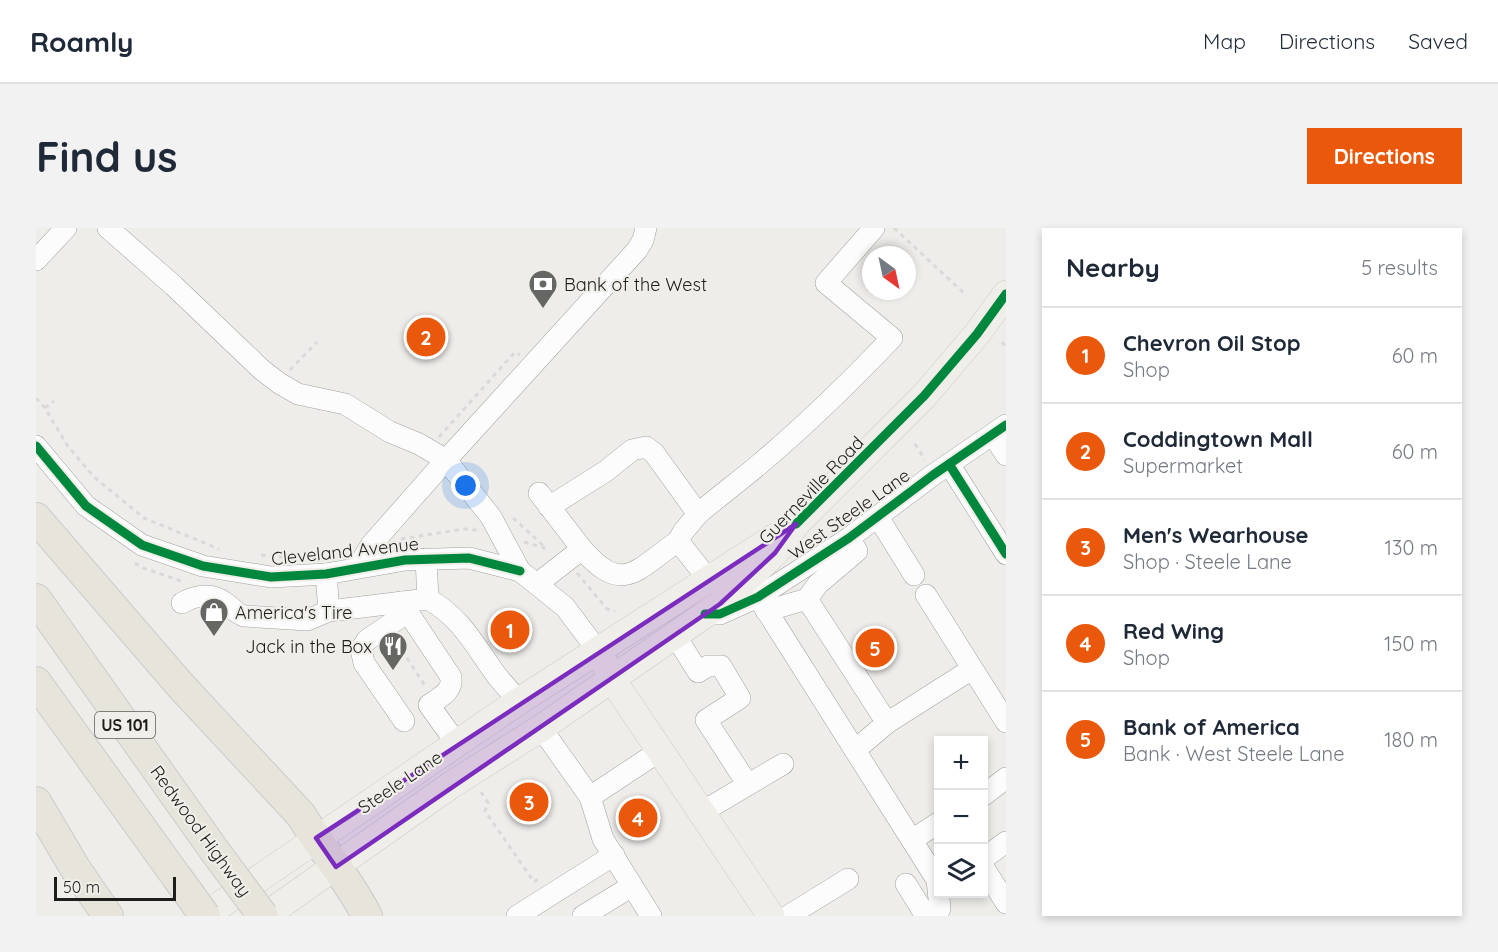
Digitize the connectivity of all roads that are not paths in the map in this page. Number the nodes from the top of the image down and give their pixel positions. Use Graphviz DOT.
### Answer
graph roads {
  1 [pos="66,228"];
  2 [pos="108,228"];
  3 [pos="646,228"];
  4 [pos="874,228"];
  5 [pos="36,260"];
  6 [pos="1006,294"];
  7 [pos="999,430"];
  8 [pos="36,446"];
  9 [pos="1006,455"];
  10 [pos="446,460"];
  11 [pos="949,464"];
  12 [pos="698,514"];
  13 [pos="878,517"];
  14 [pos="36,518"];
  15 [pos="796,524"];
  16 [pos="849,538"];
  17 [pos="678,541"];
  18 [pos="582,549"];
  19 [pos="1006,554"];
  20 [pos="426,559"];
  21 [pos="229,562"];
  22 [pos="358,567"];
  23 [pos="520,571"];
  24 [pos="326,574"];
  25 [pos="914,575"];
  26 [pos="708,579"];
  27 [pos="537,584"];
  28 [pos="926,595"];
  29 [pos="36,599"];
  30 [pos="428,599"];
  31 [pos="807,599"];
  32 [pos="225,602"];
  33 [pos="182,603"];
  34 [pos="762,604"];
  35 [pos="405,607"];
  36 [pos="329,611"];
  37 [pos="705,614"];
  38 [pos="675,635"];
  39 [pos="598,651"];
  40 [pos="972,669"];
  41 [pos="612,679"];
  42 [pos="36,682"];
  43 [pos="519,701"];
  44 [pos="404,721"];
  45 [pos="1006,722"];
  46 [pos="887,723"];
  47 [pos="541,729"];
  48 [pos="457,744"];
  49 [pos="661,750"];
  50 [pos="855,750"];
  51 [pos="783,764"];
  52 [pos="1006,778"];
  53 [pos="748,785"];
  54 [pos="988,792"];
  55 [pos="590,797"];
  56 [pos="36,802"];
  57 [pos="702,812"];
  58 [pos="934,827"];
  59 [pos="316,838"];
  60 [pos="912,840"];
  61 [pos="1006,842"];
  62 [pos="614,855"];
  63 [pos="988,855"];
  64 [pos="336,867"];
  65 [pos="988,874"];
  66 [pos="848,879"];
  67 [pos="906,884"];
  68 [pos="632,886"];
  69 [pos="1006,903"];
  70 [pos="108,916"];
  71 [pos="204,916"];
  72 [pos="264,916"];
  73 [pos="367,916"];
  74 [pos="517,916"];
  75 [pos="583,916"];
  76 [pos="651,916"];
  77 [pos="771,916"];
  78 [pos="788,916"];
  79 [pos="926,916"];
  80 [pos="937,916"];
  1 -- 5 [label="street"];
  2 -- 10 [label="street"];
  3 -- 10 [label="street"];
  4 -- 12 [label="street"];
  6 -- 15 [label="main road, Guerneville Road"];
  7 -- 9 [label="street"];
  7 -- 11 [label="street, West Steele Lane"];
  8 -- 21 [label="street, Cleveland Avenue"];
  10 -- 22 [label="street"];
  10 -- 23 [label="street"];
  11 -- 13 [label="street, West Steele Lane"];
  11 -- 19 [label="street"];
  12 -- 17 [label="street"];
  12 -- 18 [label="street"];
  13 -- 16 [label="street, West Steele Lane"];
  13 -- 25 [label="street"];
  14 -- 59 [label="highway"];
  15 -- 26 [label="main road, Guerneville Road"];
  15 -- 37 [label="main road, Guerneville Road"];
  16 -- 31 [label="street"];
  16 -- 34 [label="street, West Steele Lane"];
  17 -- 18 [label="street"];
  17 -- 26 [label="street"];
  18 -- 27 [label="street"];
  20 -- 22 [label="street, Cleveland Avenue"];
  20 -- 23 [label="street, Cleveland Avenue"];
  20 -- 30 [label="street"];
  21 -- 24 [label="street, Cleveland Avenue"];
  21 -- 32 [label="street"];
  22 -- 24 [label="street, Cleveland Avenue"];
  23 -- 27 [label="street, Cleveland Avenue"];
  24 -- 36 [label="street"];
  26 -- 39 [label="main road, Guerneville Road"];
  27 -- 39 [label="street, Cleveland Avenue"];
  28 -- 40 [label="street"];
  29 -- 72 [label="highway, Redwood Highway / US 101, bridge"];
  30 -- 35 [label="street"];
  30 -- 43 [label="street"];
  31 -- 34 [label="street"];
  31 -- 46 [label="street"];
  32 -- 33 [label="street"];
  32 -- 36 [label="street"];
  34 -- 37 [label="street, West Steele Lane"];
  34 -- 50 [label="street"];
  35 -- 36 [label="street"];
  35 -- 44 [label="street"];
  35 -- 48 [label="street"];
  37 -- 38 [label="main road, Guerneville Road"];
  38 -- 41 [label="main road, Guerneville Road"];
  38 -- 53 [label="street"];
  39 -- 41 [label="main road, Cleveland Avenue"];
  39 -- 43 [label="main road, Steele Lane"];
  40 -- 45 [label="street"];
  40 -- 46 [label="street"];
  41 -- 47 [label="main road, Steele Lane"];
  41 -- 49 [label="main road, Cleveland Avenue"];
  42 -- 71 [label="highway, US 101, bridge"];
  43 -- 48 [label="main road, Steele Lane"];
  46 -- 50 [label="street"];
  47 -- 55 [label="street"];
  47 -- 64 [label="main road, Steele Lane"];
  48 -- 59 [label="main road, Steele Lane"];
  49 -- 55 [label="street"];
  49 -- 57 [label="main road, Cleveland Avenue"];
  50 -- 60 [label="street"];
  51 -- 53 [label="street"];
  52 -- 54 [label="street"];
  53 -- 57 [label="street"];
  55 -- 62 [label="street"];
  56 -- 70 [label="highway"];
  57 -- 77 [label="main road, Cleveland Avenue"];
  58 -- 60 [label="street"];
  59 -- 64 [label="highway"];
  59 -- 71 [label="main road, Steele Lane"];
  60 -- 80 [label="street"];
  61 -- 63 [label="street"];
  62 -- 68 [label="street"];
  62 -- 74 [label="street"];
  64 -- 72 [label="main road, Steele Lane"];
  64 -- 73 [label="highway"];
  65 -- 69 [label="street"];
  66 -- 78 [label="street"];
  67 -- 79 [label="street"];
  68 -- 75 [label="street"];
  68 -- 76 [label="street"];
}
